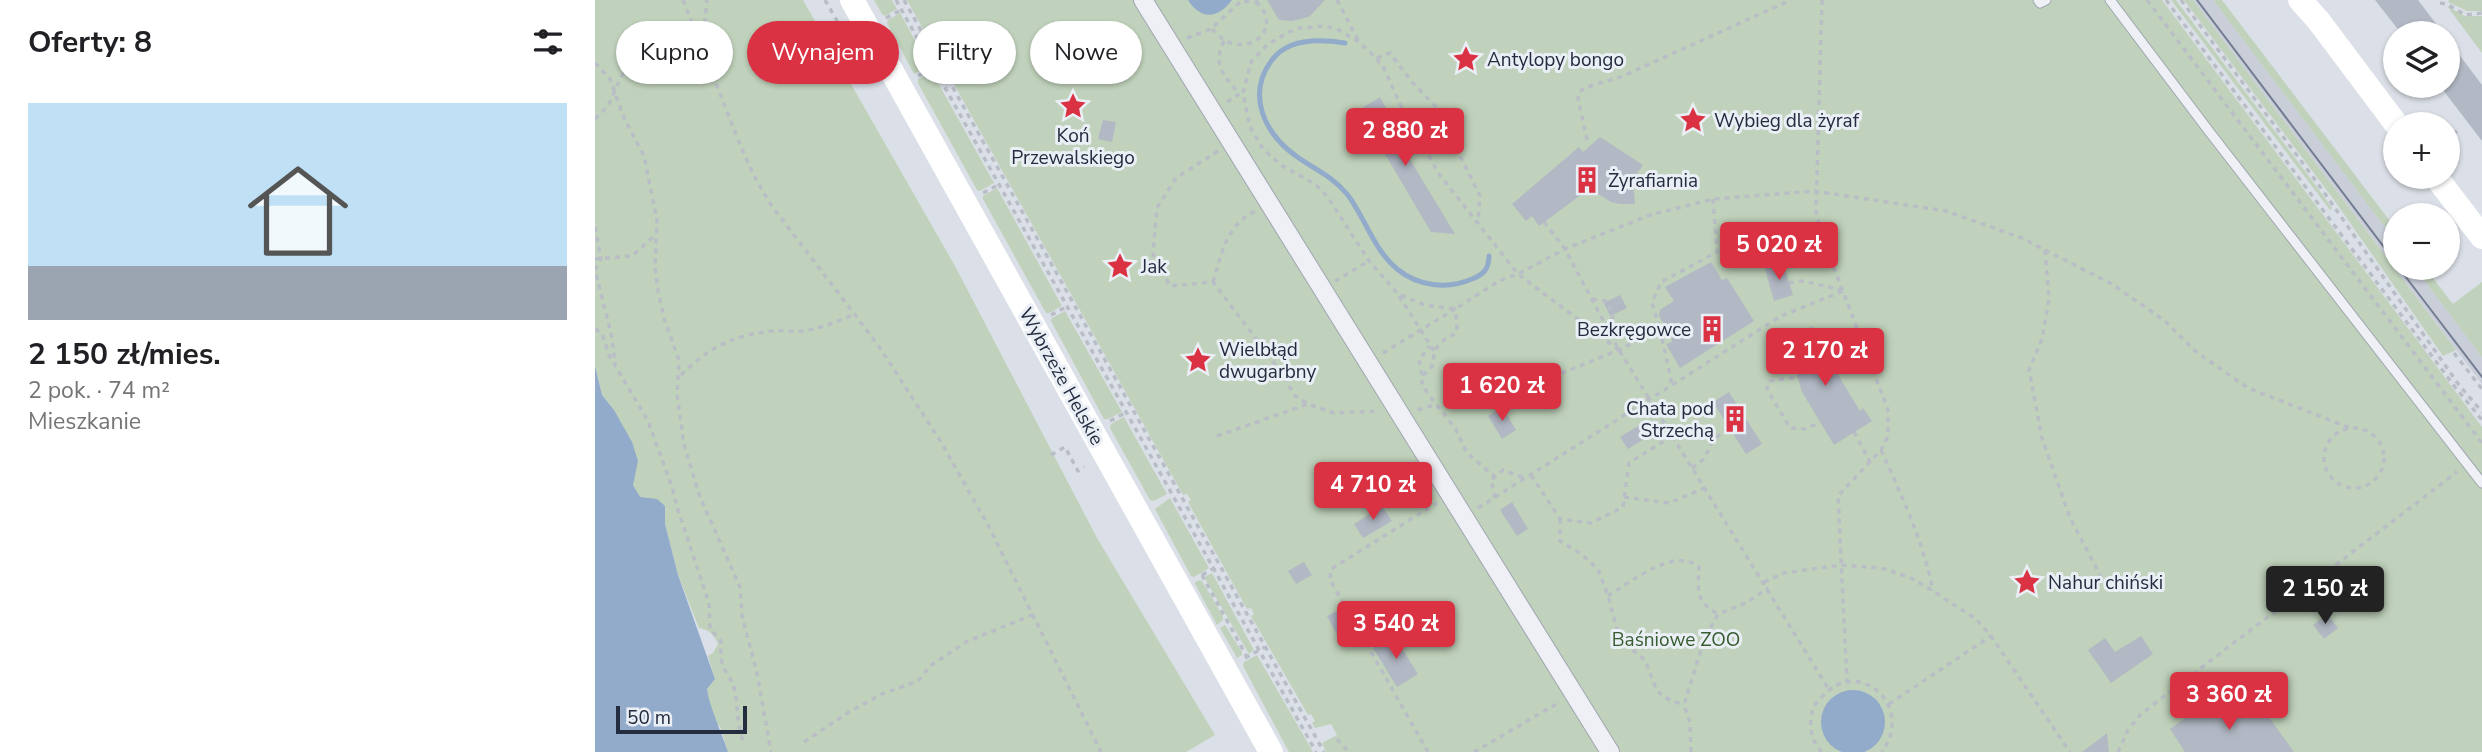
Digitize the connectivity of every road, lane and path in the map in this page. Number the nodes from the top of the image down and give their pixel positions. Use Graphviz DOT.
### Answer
graph roads {
  1 [pos="683,0"];
  2 [pos="707,0"];
  3 [pos="852,0"];
  4 [pos="896,0"];
  5 [pos="904,0"];
  6 [pos="1143,0"];
  7 [pos="1336,0"];
  8 [pos="1791,0"];
  9 [pos="1822,0"];
  10 [pos="2038,0"];
  11 [pos="2046,0"];
  12 [pos="2111,0"];
  13 [pos="2147,0"];
  14 [pos="2166,0"];
  15 [pos="2181,0"];
  16 [pos="2300,0"];
  17 [pos="1257,1"];
  18 [pos="2440,3"];
  19 [pos="907,6"];
  20 [pos="901,10"];
  21 [pos="2482,13"];
  22 [pos="692,21"];
  23 [pos="705,21"];
  24 [pos="881,21"];
  25 [pos="916,21"];
  26 [pos="1211,29"];
  27 [pos="913,31"];
  28 [pos="1260,38"];
  29 [pos="1225,40"];
  30 [pos="1359,42"];
  31 [pos="1267,45"];
  32 [pos="1173,47"];
  33 [pos="1377,58"];
  34 [pos="595,63"];
  35 [pos="618,84"];
  36 [pos="717,84"];
  37 [pos="943,84"];
  38 [pos="951,84"];
  39 [pos="615,91"];
  40 [pos="1239,94"];
  41 [pos="2387,112"];
  42 [pos="595,119"];
  43 [pos="1587,140"];
  44 [pos="1232,142"];
  45 [pos="1005,181"];
  46 [pos="999,184"];
  47 [pos="2445,189"];
  48 [pos="1815,191"];
  49 [pos="978,196"];
  50 [pos="1713,199"];
  51 [pos="1269,201"];
  52 [pos="1544,222"];
  53 [pos="1478,224"];
  54 [pos="595,227"];
  55 [pos="654,236"];
  56 [pos="2482,237"];
  57 [pos="1566,248"];
  58 [pos="2045,250"];
  59 [pos="595,259"];
  60 [pos="601,259"];
  61 [pos="1369,261"];
  62 [pos="1518,274"];
  63 [pos="1213,282"];
  64 [pos="1789,283"];
  65 [pos="1323,288"];
  66 [pos="1843,291"];
  67 [pos="1398,295"];
  68 [pos="1592,299"];
  69 [pos="1073,303"];
  70 [pos="1067,306"];
  71 [pos="1455,309"];
  72 [pos="855,314"];
  73 [pos="1047,318"];
  74 [pos="595,329"];
  75 [pos="1422,329"];
  76 [pos="1660,329"];
  77 [pos="1609,330"];
  78 [pos="1430,346"];
  79 [pos="1619,350"];
  80 [pos="1435,352"];
  81 [pos="2454,353"];
  82 [pos="1369,361"];
  83 [pos="616,366"];
  84 [pos="1422,375"];
  85 [pos="679,376"];
  86 [pos="1794,378"];
  87 [pos="1672,385"];
  88 [pos="2482,389"];
  89 [pos="1515,392"];
  90 [pos="1649,399"];
  91 [pos="1308,404"];
  92 [pos="1395,405"];
  93 [pos="1438,407"];
  94 [pos="1132,409"];
  95 [pos="1416,411"];
  96 [pos="1126,412"];
  97 [pos="2482,412"];
  98 [pos="2482,421"];
  99 [pos="1821,422"];
  100 [pos="1105,424"];
  101 [pos="1729,426"];
  102 [pos="2350,428"];
  103 [pos="1854,432"];
  104 [pos="1217,436"];
  105 [pos="1672,436"];
  106 [pos="2482,443"];
  107 [pos="1881,450"];
  108 [pos="1051,455"];
  109 [pos="1870,461"];
  110 [pos="2467,464"];
  111 [pos="1084,467"];
  112 [pos="1692,468"];
  113 [pos="1531,475"];
  114 [pos="1495,478"];
  115 [pos="1525,478"];
  116 [pos="2482,483"];
  117 [pos="1705,488"];
  118 [pos="1453,496"];
  119 [pos="1624,497"];
  120 [pos="1495,498"];
  121 [pos="1560,519"];
  122 [pos="1219,565"];
  123 [pos="1841,565"];
  124 [pos="1213,569"];
  125 [pos="1202,575"];
  126 [pos="1192,581"];
  127 [pos="1764,582"];
  128 [pos="1768,588"];
  129 [pos="2107,588"];
  130 [pos="1933,590"];
  131 [pos="1608,596"];
  132 [pos="1718,614"];
  133 [pos="1033,615"];
  134 [pos="1991,636"];
  135 [pos="1265,647"];
  136 [pos="1258,651"];
  137 [pos="1247,657"];
  138 [pos="1237,663"];
  139 [pos="1847,682"];
  140 [pos="1828,688"];
  141 [pos="1574,694"];
  142 [pos="1889,704"];
  143 [pos="1683,705"];
  144 [pos="1337,739"];
  145 [pos="743,741"];
  146 [pos="804,742"];
  147 [pos="1820,750"];
  148 [pos="771,752"];
  149 [pos="1101,752"];
  150 [pos="1271,752"];
  151 [pos="1316,752"];
  152 [pos="1324,752"];
  153 [pos="1349,752"];
  154 [pos="1427,752"];
  155 [pos="1474,752"];
  156 [pos="1610,752"];
  157 [pos="1692,752"];
  158 [pos="1812,752"];
  159 [pos="1882,752"];
  160 [pos="2070,752"];
  161 [pos="2118,752"];
  1 -- 22 [label="path"];
  2 -- 23 [label="path"];
  3 -- 150 [label="main road, Wybrzeże Helskie"];
  4 -- 20 [label="path"];
  5 -- 19 [label="path"];
  6 -- 32 [label="street"];
  7 -- 30 [label="path"];
  8 -- 43 [label="path"];
  9 -- 48 [label="path"];
  10 -- 11 [label="lane"];
  12 -- 110 [label="lane"];
  13 -- 106 [label="path"];
  14 -- 98 [label="path"];
  15 -- 97 [label="path"];
  16 -- 41 [label="main road"];
  17 -- 26 [label="path"];
  17 -- 28 [label="path"];
  18 -- 21 [label="path"];
  19 -- 20 [label="path"];
  19 -- 25 [label="path"];
  20 -- 24 [label="path"];
  20 -- 27 [label="path"];
  26 -- 29 [label="path"];
  26 -- 32 [label="path"];
  28 -- 29 [label="path"];
  28 -- 31 [label="path"];
  29 -- 40 [label="path"];
  30 -- 31 [label="path"];
  30 -- 33 [label="path"];
  31 -- 61 [label="path"];
  32 -- 44 [label="street"];
  33 -- 53 [label="path"];
  33 -- 53 [label="path"];
  34 -- 39 [label="path"];
  35 -- 39 [label="path"];
  36 -- 72 [label="path"];
  37 -- 46 [label="path"];
  38 -- 45 [label="path"];
  39 -- 42 [label="path"];
  39 -- 55 [label="path"];
  44 -- 51 [label="street"];
  44 -- 63 [label="path"];
  45 -- 46 [label="path"];
  45 -- 69 [label="path"];
  46 -- 49 [label="path"];
  46 -- 70 [label="path"];
  47 -- 56 [label="main road"];
  48 -- 50 [label="path"];
  48 -- 58 [label="path"];
  48 -- 66 [label="path"];
  50 -- 57 [label="path"];
  50 -- 76 [label="path"];
  51 -- 63 [label="path"];
  51 -- 65 [label="street"];
  52 -- 57 [label="path"];
  53 -- 62 [label="path"];
  54 -- 60 [label="path"];
  55 -- 60 [label="path"];
  55 -- 85 [label="path"];
  57 -- 62 [label="path"];
  57 -- 68 [label="path"];
  58 -- 102 [label="path"];
  58 -- 129 [label="path"];
  59 -- 60 [label="path"];
  60 -- 83 [label="path"];
  61 -- 65 [label="path"];
  61 -- 67 [label="path"];
  62 -- 71 [label="path"];
  62 -- 79 [label="path"];
  63 -- 91 [label="path"];
  64 -- 66 [label="path"];
  65 -- 82 [label="street"];
  66 -- 87 [label="path"];
  66 -- 107 [label="path"];
  67 -- 71 [label="path"];
  67 -- 75 [label="path"];
  68 -- 77 [label="path"];
  68 -- 77 [label="path"];
  69 -- 70 [label="path"];
  69 -- 94 [label="path"];
  70 -- 73 [label="path"];
  70 -- 96 [label="path"];
  71 -- 75 [label="path"];
  71 -- 80 [label="path"];
  72 -- 85 [label="path"];
  72 -- 133 [label="path"];
  74 -- 83 [label="path"];
  75 -- 78 [label="path"];
  75 -- 82 [label="path"];
  76 -- 79 [label="path"];
  76 -- 87 [label="path"];
  77 -- 79 [label="path"];
  78 -- 80 [label="path"];
  78 -- 84 [label="path"];
  79 -- 89 [label="path"];
  79 -- 90 [label="path"];
  80 -- 84 [label="path"];
  81 -- 88 [label="path"];
  82 -- 92 [label="street"];
  83 -- 145 [label="path"];
  84 -- 93 [label="path"];
  85 -- 148 [label="path"];
  86 -- 99 [label="path"];
  87 -- 90 [label="path"];
  90 -- 105 [label="path"];
  90 -- 113 [label="path"];
  91 -- 92 [label="path"];
  91 -- 104 [label="path"];
  92 -- 118 [label="street"];
  93 -- 95 [label="path"];
  93 -- 114 [label="path"];
  94 -- 96 [label="path"];
  94 -- 122 [label="path"];
  96 -- 100 [label="path"];
  96 -- 124 [label="path"];
  101 -- 112 [label="path"];
  102 -- 102 [label="path"];
  103 -- 109 [label="path"];
  105 -- 112 [label="path"];
  105 -- 119 [label="path"];
  107 -- 109 [label="path"];
  107 -- 130 [label="path"];
  108 -- 111 [label="path"];
  109 -- 123 [label="path"];
  110 -- 116 [label="lane"];
  110 -- 161 [label="path"];
  112 -- 117 [label="path"];
  113 -- 115 [label="path"];
  113 -- 121 [label="path"];
  114 -- 115 [label="path"];
  114 -- 120 [label="path"];
  115 -- 120 [label="path"];
  117 -- 119 [label="path"];
  117 -- 127 [label="path"];
  118 -- 120 [label="path"];
  118 -- 141 [label="street"];
  118 -- 154 [label="path"];
  119 -- 121 [label="path"];
  121 -- 131 [label="path"];
  122 -- 124 [label="path"];
  122 -- 135 [label="path"];
  123 -- 127 [label="path"];
  123 -- 130 [label="path"];
  123 -- 139 [label="path"];
  124 -- 125 [label="path"];
  124 -- 136 [label="path"];
  125 -- 126 [label="path"];
  125 -- 137 [label="path"];
  127 -- 128 [label="path"];
  128 -- 132 [label="path"];
  128 -- 140 [label="path"];
  130 -- 134 [label="path"];
  131 -- 132 [label="path"];
  131 -- 143 [label="path"];
  132 -- 143 [label="path"];
  133 -- 146 [label="path"];
  133 -- 149 [label="path"];
  134 -- 142 [label="path"];
  134 -- 160 [label="path"];
  135 -- 136 [label="path"];
  135 -- 152 [label="path"];
  136 -- 137 [label="path"];
  136 -- 151 [label="path"];
  137 -- 138 [label="path"];
  139 -- 140 [label="path"];
  139 -- 142 [label="path"];
  140 -- 147 [label="path"];
  141 -- 155 [label="path"];
  141 -- 156 [label="street"];
  142 -- 159 [label="path"];
  143 -- 157 [label="path"];
  144 -- 153 [label="path"];
  147 -- 158 [label="path"];
}
